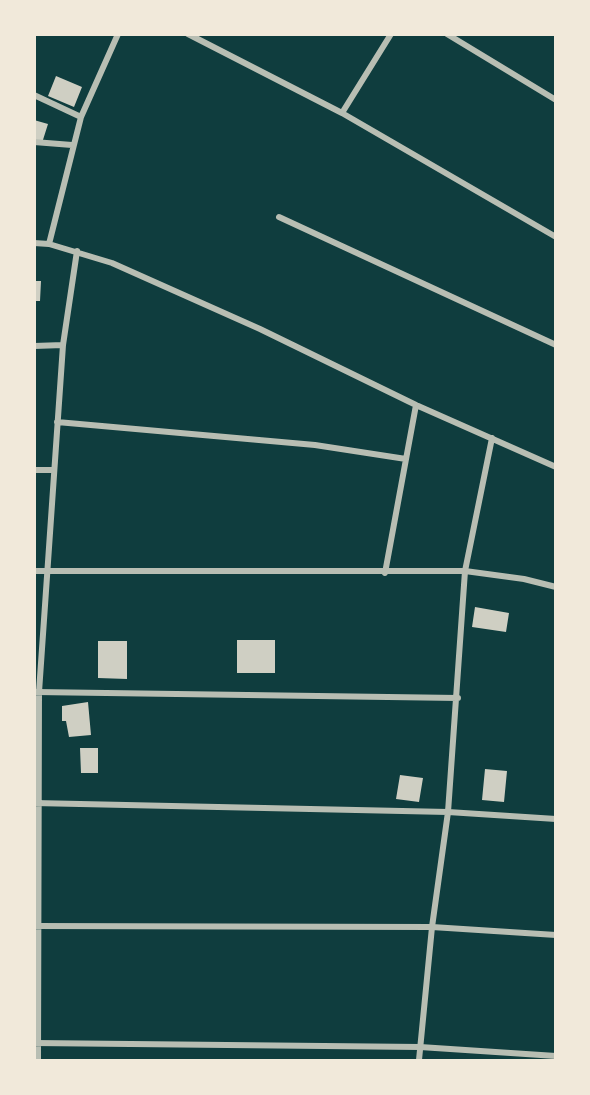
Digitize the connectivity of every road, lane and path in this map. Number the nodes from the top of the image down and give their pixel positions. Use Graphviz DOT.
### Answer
graph roads {
  1 [pos="118,34"];
  2 [pos="188,34"];
  3 [pos="391,34"];
  4 [pos="447,34"];
  5 [pos="34,95"];
  6 [pos="555,99"];
  7 [pos="342,113"];
  8 [pos="81,117"];
  9 [pos="34,142"];
  10 [pos="72,145"];
  11 [pos="279,217"];
  12 [pos="555,237"];
  13 [pos="34,243"];
  14 [pos="49,243"];
  15 [pos="77,251"];
  16 [pos="63,345"];
  17 [pos="555,345"];
  18 [pos="34,346"];
  19 [pos="416,405"];
  20 [pos="57,422"];
  21 [pos="492,438"];
  22 [pos="406,459"];
  23 [pos="555,467"];
  24 [pos="34,470"];
  25 [pos="53,470"];
  26 [pos="34,571"];
  27 [pos="47,571"];
  28 [pos="465,571"];
  29 [pos="385,573"];
  30 [pos="555,587"];
  31 [pos="37,692"];
  32 [pos="458,698"];
  33 [pos="37,803"];
  34 [pos="448,812"];
  35 [pos="555,819"];
  36 [pos="37,926"];
  37 [pos="432,927"];
  38 [pos="555,936"];
  39 [pos="37,1043"];
  40 [pos="420,1047"];
  41 [pos="555,1056"];
  42 [pos="38,1060"];
  43 [pos="419,1060"];
  1 -- 8 [label="street"];
  2 -- 7 [label="street"];
  3 -- 7 [label="street"];
  4 -- 6 [label="street"];
  5 -- 8 [label="street"];
  7 -- 12 [label="street"];
  8 -- 10 [label="street"];
  9 -- 10 [label="street"];
  10 -- 14 [label="street"];
  11 -- 17 [label="street"];
  13 -- 14 [label="street"];
  14 -- 15 [label="street"];
  15 -- 16 [label="street"];
  15 -- 19 [label="street"];
  16 -- 18 [label="street"];
  16 -- 20 [label="street"];
  19 -- 21 [label="street"];
  19 -- 22 [label="street"];
  20 -- 22 [label="street"];
  20 -- 25 [label="street"];
  21 -- 23 [label="street"];
  21 -- 28 [label="street"];
  22 -- 29 [label="street"];
  24 -- 25 [label="street"];
  25 -- 27 [label="street"];
  26 -- 27 [label="street"];
  27 -- 29 [label="street"];
  27 -- 31 [label="street"];
  28 -- 29 [label="street"];
  28 -- 30 [label="street"];
  28 -- 32 [label="street"];
  31 -- 32 [label="street"];
  31 -- 33 [label="street"];
  32 -- 34 [label="street"];
  33 -- 34 [label="street"];
  33 -- 36 [label="street"];
  34 -- 35 [label="street"];
  34 -- 37 [label="street"];
  36 -- 37 [label="street"];
  36 -- 39 [label="street"];
  37 -- 38 [label="street"];
  37 -- 40 [label="street"];
  39 -- 40 [label="street"];
  39 -- 42 [label="street"];
  40 -- 41 [label="street"];
  40 -- 43 [label="street"];
}
